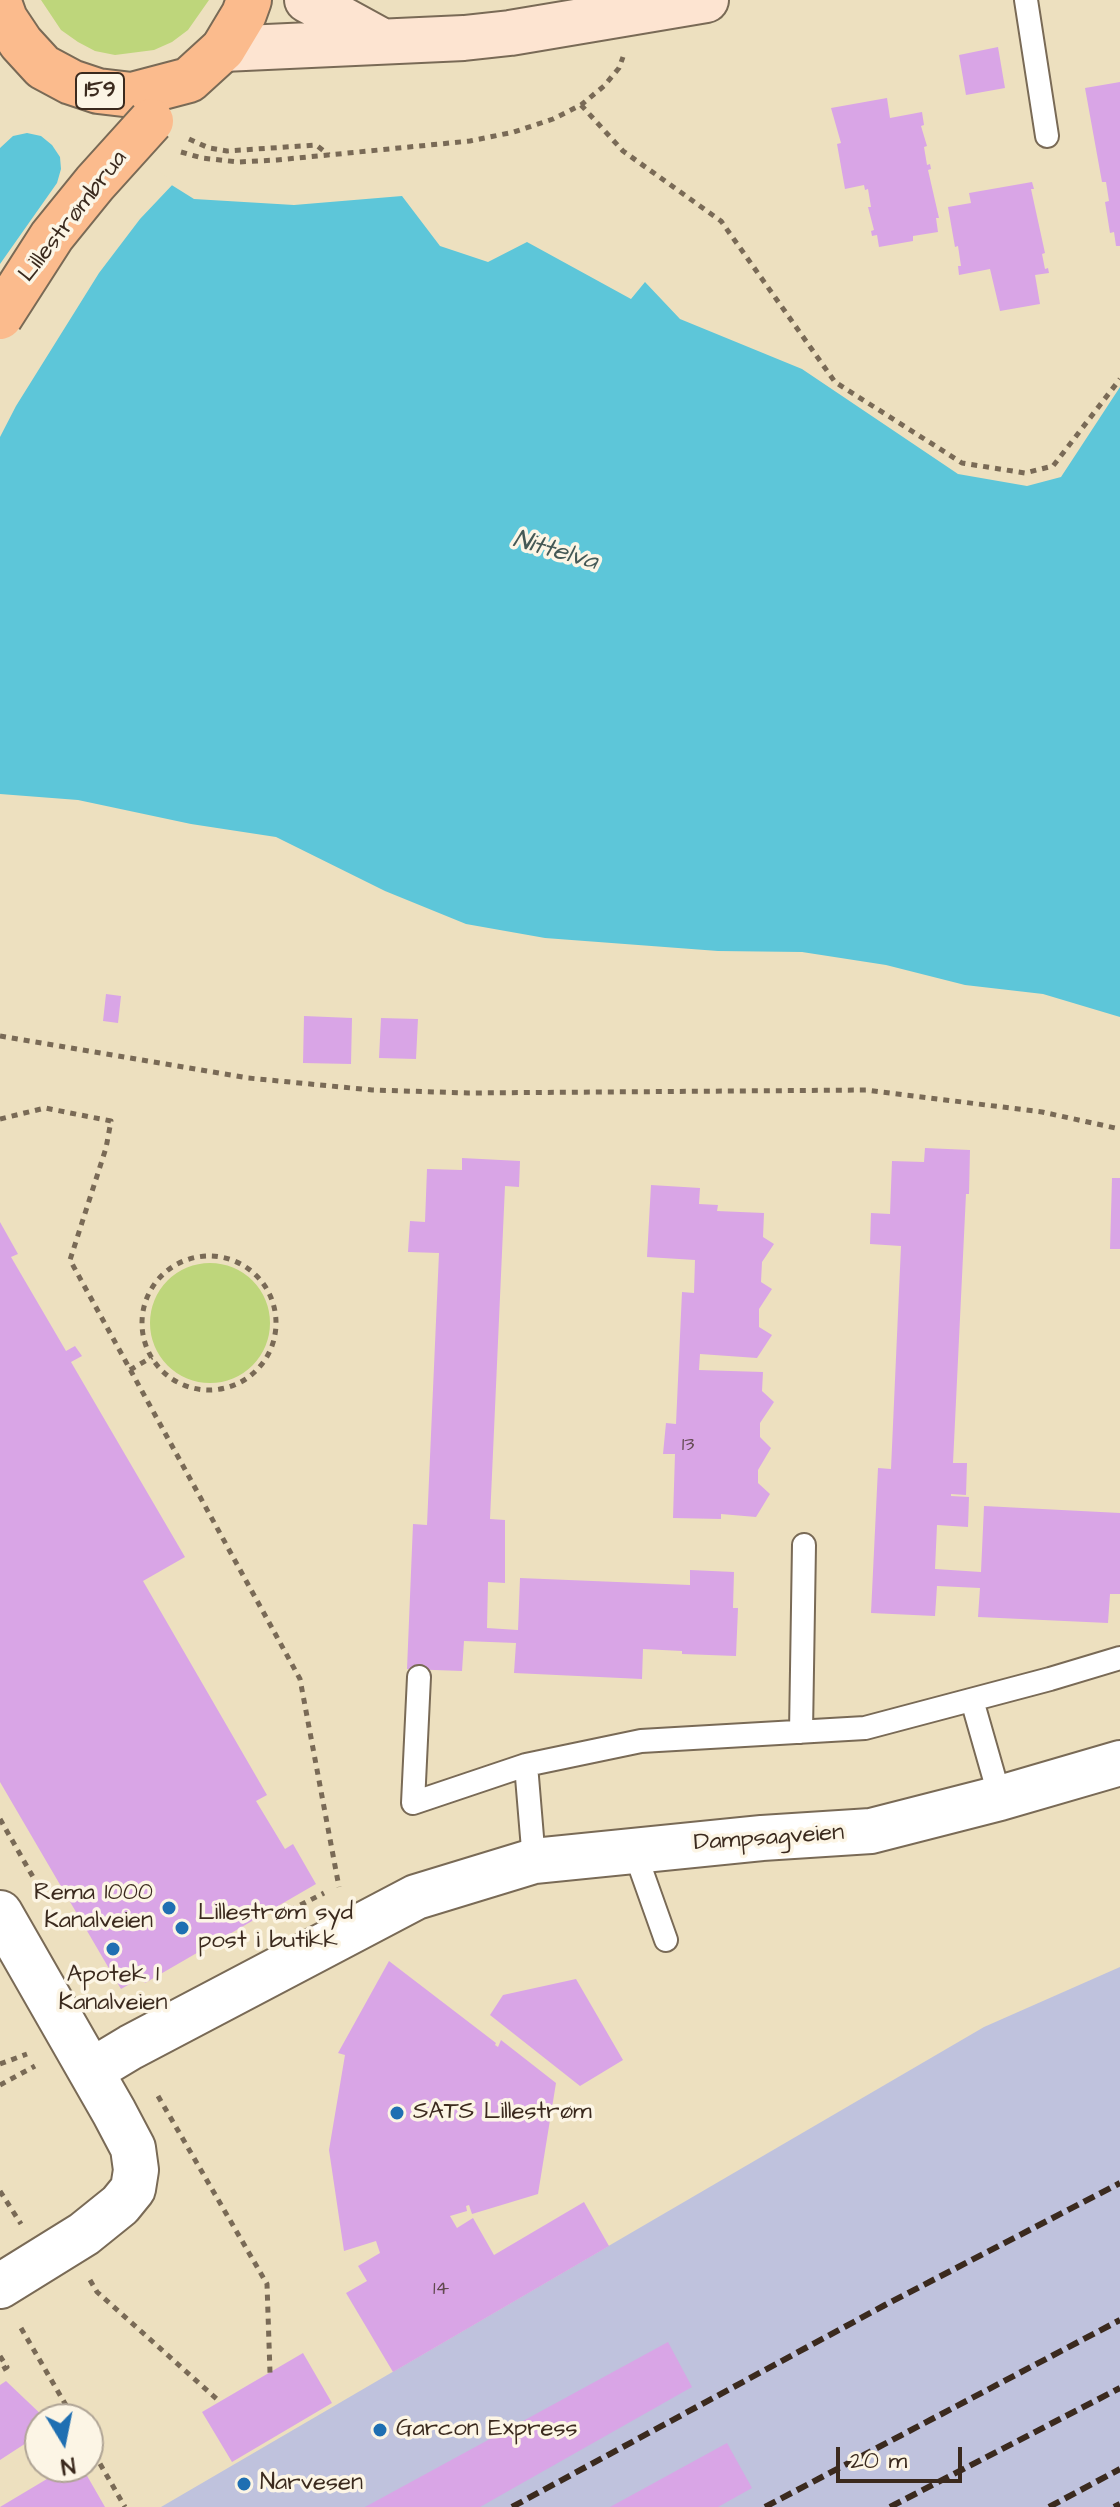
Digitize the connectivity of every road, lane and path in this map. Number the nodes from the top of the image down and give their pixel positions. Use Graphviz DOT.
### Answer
graph roads {
  1 [pos="249,0"];
  2 [pos="307,0"];
  3 [pos="706,0"];
  4 [pos="1026,0"];
  5 [pos="0,5"];
  6 [pos="628,12"];
  7 [pos="382,41"];
  8 [pos="223,49"];
  9 [pos="189,80"];
  10 [pos="581,105"];
  11 [pos="1047,136"];
  12 [pos="202,158"];
  13 [pos="0,317"];
  14 [pos="1120,379"];
  15 [pos="0,1036"];
  16 [pos="0,1119"];
  17 [pos="1120,1129"];
  18 [pos="152,1357"];
  19 [pos="130,1370"];
  20 [pos="804,1545"];
  21 [pos="1120,1658"];
  22 [pos="419,1677"];
  23 [pos="972,1700"];
  24 [pos="801,1732"];
  25 [pos="1120,1763"];
  26 [pos="526,1765"];
  27 [pos="1000,1798"];
  28 [pos="634,1850"];
  29 [pos="534,1861"];
  30 [pos="339,1887"];
  31 [pos="0,1913"];
  32 [pos="666,1940"];
  33 [pos="27,2054"];
  34 [pos="0,2064"];
  35 [pos="35,2066"];
  36 [pos="91,2071"];
  37 [pos="0,2085"];
  38 [pos="153,2086"];
  39 [pos="0,2191"];
  40 [pos="24,2229"];
  41 [pos="85,2272"];
  42 [pos="0,2286"];
  43 [pos="21,2328"];
  44 [pos="0,2356"];
  45 [pos="0,2371"];
  46 [pos="270,2373"];
  47 [pos="220,2402"];
  48 [pos="65,2403"];
  49 [pos="104,2471"];
  50 [pos="125,2507"];
  1 -- 8 [label="highway, 159"];
  2 -- 7 [label="main road"];
  3 -- 6 [label="main road"];
  4 -- 11 [label="lane"];
  5 -- 9 [label="highway, 159"];
  6 -- 7 [label="main road"];
  6 -- 10 [label="path"];
  7 -- 8 [label="main road"];
  8 -- 9 [label="highway, 159"];
  9 -- 13 [label="highway, Lillestrømbrua / 159, bridge"];
  10 -- 12 [label="path"];
  10 -- 14 [label="path"];
  15 -- 17 [label="path"];
  16 -- 19 [label="path"];
  18 -- 18 [label="path"];
  18 -- 19 [label="path"];
  19 -- 30 [label="path"];
  20 -- 24 [label="lane"];
  21 -- 23 [label="lane"];
  22 -- 26 [label="lane"];
  23 -- 24 [label="lane"];
  23 -- 27 [label="lane"];
  24 -- 26 [label="lane"];
  25 -- 27 [label="street, Dampsagveien"];
  26 -- 29 [label="lane"];
  27 -- 28 [label="street, Dampsagveien"];
  28 -- 29 [label="street, Dampsagveien"];
  28 -- 32 [label="lane"];
  29 -- 36 [label="street, Dampsagveien"];
  31 -- 36 [label="street"];
  33 -- 34 [label="path"];
  35 -- 37 [label="path"];
  36 -- 42 [label="street"];
  38 -- 46 [label="path"];
  39 -- 40 [label="path"];
  41 -- 47 [label="path"];
  43 -- 48 [label="path"];
  44 -- 45 [label="path"];
  49 -- 50 [label="path"];
}
